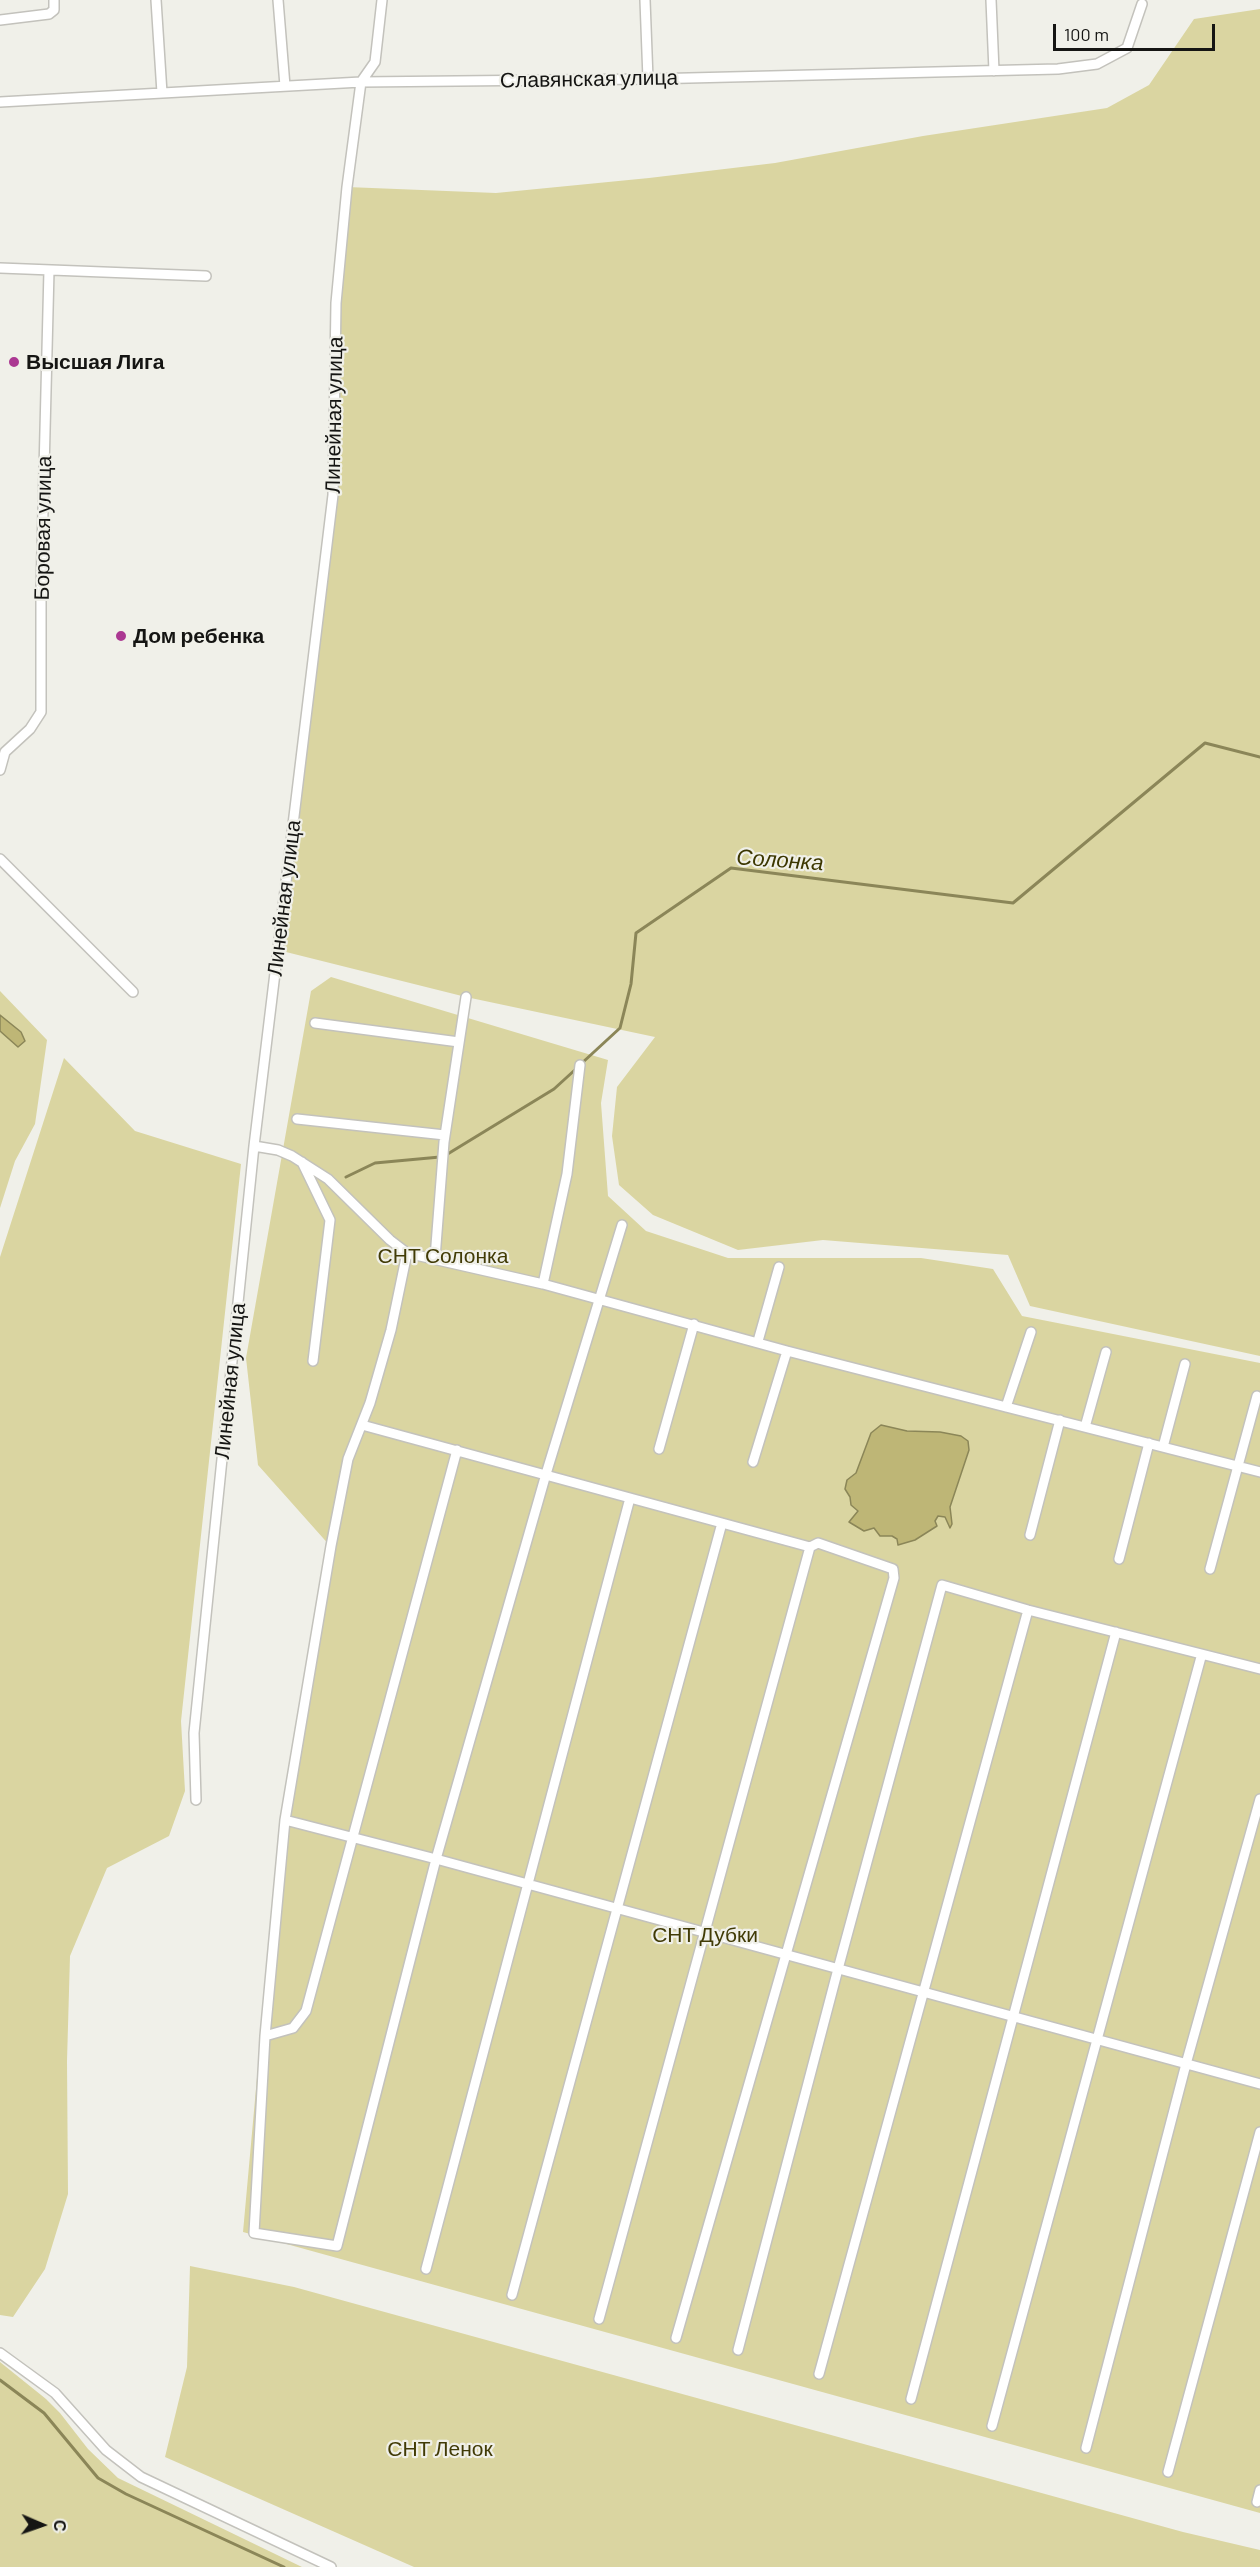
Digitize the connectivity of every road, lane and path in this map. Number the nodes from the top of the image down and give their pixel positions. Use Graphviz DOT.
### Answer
graph roads {
  1 [pos="54,0"];
  2 [pos="156,0"];
  3 [pos="278,0"];
  4 [pos="382,0"];
  5 [pos="645,0"];
  6 [pos="991,0"];
  7 [pos="1142,4"];
  8 [pos="0,20"];
  9 [pos="994,71"];
  10 [pos="648,79"];
  11 [pos="361,82"];
  12 [pos="285,86"];
  13 [pos="162,93"];
  14 [pos="0,102"];
  15 [pos="0,268"];
  16 [pos="50,270"];
  17 [pos="206,276"];
  18 [pos="0,770"];
  19 [pos="0,859"];
  20 [pos="133,992"];
  21 [pos="466,997"];
  22 [pos="315,1023"];
  23 [pos="459,1042"];
  24 [pos="580,1065"];
  25 [pos="297,1119"];
  26 [pos="445,1135"];
  27 [pos="254,1146"];
  28 [pos="301,1160"];
  29 [pos="622,1225"];
  30 [pos="407,1253"];
  31 [pos="435,1258"];
  32 [pos="779,1267"];
  33 [pos="543,1284"];
  34 [pos="598,1299"];
  35 [pos="694,1324"];
  36 [pos="1031,1332"];
  37 [pos="758,1341"];
  38 [pos="787,1351"];
  39 [pos="1106,1352"];
  40 [pos="313,1361"];
  41 [pos="1185,1364"];
  42 [pos="1257,1396"];
  43 [pos="1005,1407"];
  44 [pos="1060,1420"];
  45 [pos="362,1425"];
  46 [pos="1085,1427"];
  47 [pos="1149,1443"];
  48 [pos="1163,1447"];
  49 [pos="658,1449"];
  50 [pos="457,1450"];
  51 [pos="753,1462"];
  52 [pos="1237,1466"];
  53 [pos="1260,1472"];
  54 [pos="546,1474"];
  55 [pos="630,1498"];
  56 [pos="722,1523"];
  57 [pos="1030,1535"];
  58 [pos="810,1547"];
  59 [pos="1119,1559"];
  60 [pos="1210,1569"];
  61 [pos="1028,1610"];
  62 [pos="1116,1632"];
  63 [pos="1201,1657"];
  64 [pos="1260,1669"];
  65 [pos="1260,1799"];
  66 [pos="196,1800"];
  67 [pos="285,1820"];
  68 [pos="352,1837"];
  69 [pos="436,1859"];
  70 [pos="528,1884"];
  71 [pos="616,1909"];
  72 [pos="705,1933"];
  73 [pos="785,1954"];
  74 [pos="837,1969"];
  75 [pos="922,1994"];
  76 [pos="1013,2018"];
  77 [pos="265,2036"];
  78 [pos="1096,2039"];
  79 [pos="1186,2064"];
  80 [pos="1260,2085"];
  81 [pos="1260,2132"];
  82 [pos="426,2269"];
  83 [pos="512,2295"];
  84 [pos="599,2319"];
  85 [pos="676,2338"];
  86 [pos="738,2350"];
  87 [pos="0,2353"];
  88 [pos="819,2374"];
  89 [pos="911,2399"];
  90 [pos="992,2426"];
  91 [pos="1086,2448"];
  92 [pos="1168,2472"];
  93 [pos="1260,2490"];
  94 [pos="1257,2502"];
  95 [pos="331,2567"];
  1 -- 8 [label="street"];
  2 -- 13 [label="street"];
  3 -- 12 [label="street"];
  4 -- 11 [label="street, Линейная улица"];
  5 -- 10 [label="street"];
  6 -- 9 [label="street"];
  7 -- 9 [label="street, Славянская улица"];
  9 -- 10 [label="street, Славянская улица"];
  10 -- 11 [label="street, Славянская улица"];
  11 -- 12 [label="street, Славянская улица"];
  11 -- 27 [label="street, Линейная улица"];
  12 -- 13 [label="street, Славянская улица"];
  13 -- 14 [label="street, Славянская улица"];
  15 -- 16 [label="street"];
  16 -- 17 [label="street"];
  16 -- 18 [label="street, Боровая улица"];
  19 -- 20 [label="street"];
  21 -- 23 [label="street"];
  22 -- 23 [label="street"];
  23 -- 26 [label="street"];
  24 -- 33 [label="street"];
  25 -- 26 [label="street"];
  26 -- 31 [label="street"];
  27 -- 28 [label="street"];
  27 -- 66 [label="street, Линейная улица"];
  28 -- 30 [label="street"];
  28 -- 40 [label="street"];
  29 -- 34 [label="street"];
  30 -- 31 [label="street"];
  30 -- 45 [label="street"];
  31 -- 33 [label="street"];
  32 -- 37 [label="street"];
  33 -- 34 [label="street"];
  34 -- 35 [label="street"];
  34 -- 54 [label="street"];
  35 -- 37 [label="street"];
  35 -- 49 [label="street"];
  36 -- 43 [label="street"];
  37 -- 38 [label="street"];
  38 -- 43 [label="street"];
  38 -- 51 [label="street"];
  39 -- 46 [label="street"];
  41 -- 48 [label="street"];
  42 -- 52 [label="street"];
  43 -- 44 [label="street"];
  44 -- 46 [label="street"];
  44 -- 57 [label="street"];
  45 -- 50 [label="street"];
  45 -- 67 [label="street"];
  46 -- 47 [label="street"];
  47 -- 48 [label="street"];
  47 -- 59 [label="street"];
  48 -- 52 [label="street"];
  50 -- 54 [label="street"];
  50 -- 68 [label="street"];
  52 -- 53 [label="street"];
  52 -- 60 [label="street"];
  54 -- 55 [label="street"];
  54 -- 69 [label="street"];
  55 -- 56 [label="street"];
  55 -- 70 [label="street"];
  56 -- 58 [label="street"];
  56 -- 71 [label="street"];
  58 -- 72 [label="street"];
  58 -- 73 [label="street"];
  61 -- 62 [label="street"];
  61 -- 74 [label="street"];
  61 -- 75 [label="street"];
  62 -- 64 [label="street"];
  62 -- 76 [label="street"];
  63 -- 78 [label="street"];
  65 -- 79 [label="street"];
  67 -- 68 [label="street"];
  67 -- 77 [label="street"];
  68 -- 69 [label="street"];
  68 -- 77 [label="street"];
  69 -- 70 [label="street"];
  69 -- 77 [label="street"];
  70 -- 71 [label="street"];
  70 -- 82 [label="street"];
  71 -- 72 [label="street"];
  71 -- 83 [label="street"];
  72 -- 73 [label="street"];
  72 -- 84 [label="street"];
  73 -- 74 [label="street"];
  73 -- 85 [label="street"];
  74 -- 75 [label="street"];
  74 -- 86 [label="street"];
  75 -- 76 [label="street"];
  75 -- 88 [label="street"];
  76 -- 78 [label="street"];
  76 -- 89 [label="street"];
  78 -- 79 [label="street"];
  78 -- 90 [label="street"];
  79 -- 80 [label="street"];
  79 -- 91 [label="street"];
  81 -- 92 [label="street"];
  87 -- 95 [label="street"];
  93 -- 94 [label="street"];
}
